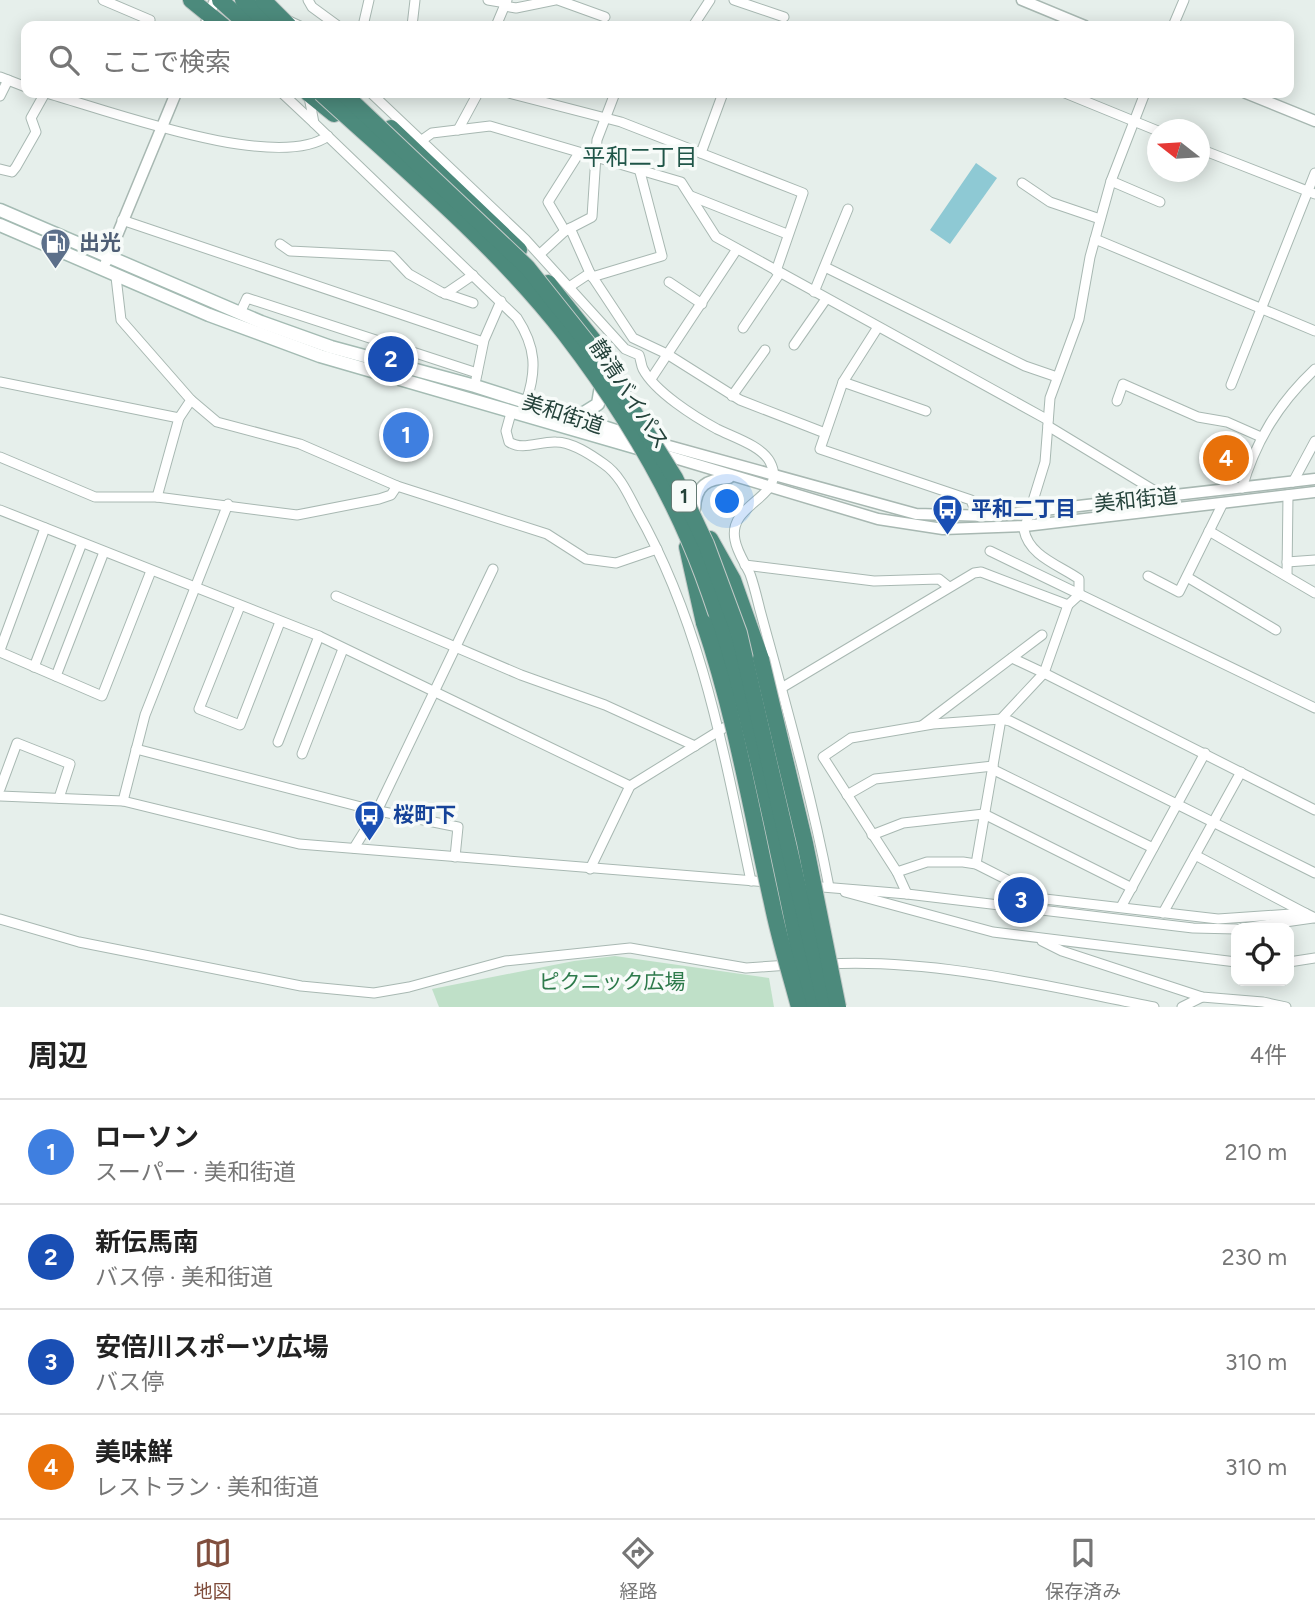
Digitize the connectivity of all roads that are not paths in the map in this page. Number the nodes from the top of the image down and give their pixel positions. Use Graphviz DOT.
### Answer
graph roads {
  1 [pos="103,0"];
  2 [pos="191,0"];
  3 [pos="243,0"];
  4 [pos="263,0"];
  5 [pos="309,0"];
  6 [pos="369,0"];
  7 [pos="415,0"];
  8 [pos="488,0"];
  9 [pos="557,0"];
  10 [pos="710,0"];
  11 [pos="734,0"];
  12 [pos="1022,0"];
  13 [pos="1184,0"];
  14 [pos="506,3"];
  15 [pos="212,10"];
  16 [pos="605,17"];
  17 [pos="784,17"];
  18 [pos="150,21"];
  19 [pos="237,21"];
  20 [pos="277,21"];
  21 [pos="279,21"];
  22 [pos="332,21"];
  23 [pos="364,21"];
  24 [pos="413,21"];
  25 [pos="498,21"];
  26 [pos="696,21"];
  27 [pos="1073,21"];
  28 [pos="1175,21"];
  29 [pos="4,79"];
  30 [pos="21,85"];
  31 [pos="0,96"];
  32 [pos="43,98"];
  33 [pos="64,98"];
  34 [pos="174,98"];
  35 [pos="287,98"];
  36 [pos="312,98"];
  37 [pos="318,98"];
  38 [pos="318,98"];
  39 [pos="348,98"];
  40 [pos="359,98"];
  41 [pos="377,98"];
  42 [pos="472,98"];
  43 [pos="529,98"];
  44 [pos="613,98"];
  45 [pos="721,98"];
  46 [pos="1077,98"];
  47 [pos="1143,98"];
  48 [pos="1258,98"];
  49 [pos="606,117"];
  50 [pos="1134,121"];
  51 [pos="1315,121"];
  52 [pos="314,123"];
  53 [pos="162,126"];
  54 [pos="1147,127"];
  55 [pos="458,130"];
  56 [pos="328,136"];
  57 [pos="422,140"];
  58 [pos="579,153"];
  59 [pos="701,153"];
  60 [pos="1210,153"];
  61 [pos="594,157"];
  62 [pos="0,169"];
  63 [pos="640,172"];
  64 [pos="1315,173"];
  65 [pos="1111,181"];
  66 [pos="1022,183"];
  67 [pos="1311,193"];
  68 [pos="691,196"];
  69 [pos="1160,202"];
  70 [pos="848,208"];
  71 [pos="0,210"];
  72 [pos="1100,219"];
  73 [pos="122,220"];
  74 [pos="0,225"];
  75 [pos="567,230"];
  76 [pos="786,234"];
  77 [pos="1095,239"];
  78 [pos="280,244"];
  79 [pos="737,249"];
  80 [pos="540,254"];
  81 [pos="107,257"];
  82 [pos="825,267"];
  83 [pos="102,271"];
  84 [pos="778,272"];
  85 [pos="473,275"];
  86 [pos="591,275"];
  87 [pos="116,277"];
  88 [pos="669,282"];
  89 [pos="567,290"];
  90 [pos="814,292"];
  91 [pos="445,294"];
  92 [pos="826,299"];
  93 [pos="500,301"];
  94 [pos="473,303"];
  95 [pos="702,304"];
  96 [pos="1260,309"];
  97 [pos="240,313"];
  98 [pos="878,327"];
  99 [pos="743,328"];
  100 [pos="1315,331"];
  101 [pos="378,341"];
  102 [pos="483,342"];
  103 [pos="794,345"];
  104 [pos="765,350"];
  105 [pos="667,354"];
  106 [pos="372,360"];
  107 [pos="1315,369"];
  108 [pos="1057,377"];
  109 [pos="602,378"];
  110 [pos="476,379"];
  111 [pos="651,379"];
  112 [pos="0,382"];
  113 [pos="844,382"];
  114 [pos="1231,385"];
  115 [pos="732,396"];
  116 [pos="191,400"];
  117 [pos="471,401"];
  118 [pos="1117,401"];
  119 [pos="526,402"];
  120 [pos="926,411"];
  121 [pos="511,413"];
  122 [pos="179,418"];
  123 [pos="574,419"];
  124 [pos="1048,423"];
  125 [pos="825,433"];
  126 [pos="1261,437"];
  127 [pos="1315,441"];
  128 [pos="656,448"];
  129 [pos="0,457"];
  130 [pos="775,476"];
  131 [pos="735,477"];
  132 [pos="1315,480"];
  133 [pos="1293,482"];
  134 [pos="397,486"];
  135 [pos="1242,488"];
  136 [pos="771,489"];
  137 [pos="1315,492"];
  138 [pos="1289,495"];
  139 [pos="157,497"];
  140 [pos="1165,497"];
  141 [pos="1223,503"];
  142 [pos="228,504"];
  143 [pos="695,509"];
  144 [pos="0,510"];
  145 [pos="1027,511"];
  146 [pos="977,516"];
  147 [pos="1025,527"];
  148 [pos="45,528"];
  149 [pos="1209,531"];
  150 [pos="82,543"];
  151 [pos="657,550"];
  152 [pos="990,551"];
  153 [pos="104,552"];
  154 [pos="1315,560"];
  155 [pos="1287,562"];
  156 [pos="746,565"];
  157 [pos="493,569"];
  158 [pos="151,571"];
  159 [pos="1148,576"];
  160 [pos="1287,576"];
  161 [pos="1188,577"];
  162 [pos="949,587"];
  163 [pos="197,589"];
  164 [pos="1315,593"];
  165 [pos="1079,595"];
  166 [pos="336,596"];
  167 [pos="1068,605"];
  168 [pos="240,606"];
  169 [pos="280,622"];
  170 [pos="1276,630"];
  171 [pos="1042,635"];
  172 [pos="319,636"];
  173 [pos="455,646"];
  174 [pos="344,649"];
  175 [pos="0,651"];
  176 [pos="1012,658"];
  177 [pos="34,667"];
  178 [pos="1044,673"];
  179 [pos="56,676"];
  180 [pos="781,686"];
  181 [pos="433,692"];
  182 [pos="1315,708"];
  183 [pos="1001,719"];
  184 [pos="922,726"];
  185 [pos="719,733"];
  186 [pos="278,742"];
  187 [pos="695,746"];
  188 [pos="136,749"];
  189 [pos="1205,753"];
  190 [pos="302,754"];
  191 [pos="992,768"];
  192 [pos="1241,772"];
  193 [pos="630,786"];
  194 [pos="0,789"];
  195 [pos="847,795"];
  196 [pos="0,796"];
  197 [pos="59,798"];
  198 [pos="123,801"];
  199 [pos="1177,805"];
  200 [pos="1315,810"];
  201 [pos="377,811"];
  202 [pos="984,814"];
  203 [pos="1213,823"];
  204 [pos="872,835"];
  205 [pos="354,848"];
  206 [pos="1153,848"];
  207 [pos="1195,855"];
  208 [pos="455,857"];
  209 [pos="976,864"];
  210 [pos="590,869"];
  211 [pos="897,872"];
  212 [pos="1315,873"];
  213 [pos="751,881"];
  214 [pos="831,887"];
  215 [pos="1132,888"];
  216 [pos="907,894"];
  217 [pos="1121,907"];
  218 [pos="1305,913"];
  219 [pos="1163,914"];
  220 [pos="1315,918"];
  221 [pos="0,919"];
  222 [pos="1279,923"];
  223 [pos="1231,929"];
  224 [pos="1034,937"];
  225 [pos="1315,958"];
  226 [pos="1231,961"];
  227 [pos="1294,961"];
  228 [pos="1202,997"];
  229 [pos="799,1007"];
  230 [pos="811,1007"];
  231 [pos="826,1007"];
  232 [pos="838,1007"];
  233 [pos="1154,1007"];
  234 [pos="1182,1007"];
  235 [pos="1286,1007"];
  1 -- 18 [label="street"];
  2 -- 15 [label="highway"];
  3 -- 20 [label="highway"];
  4 -- 21 [label="highway"];
  5 -- 22 [label="street"];
  6 -- 23 [label="street"];
  7 -- 24 [label="street"];
  8 -- 14 [label="street"];
  9 -- 14 [label="street"];
  9 -- 16 [label="street"];
  10 -- 26 [label="street"];
  11 -- 17 [label="street"];
  12 -- 27 [label="street"];
  13 -- 28 [label="street"];
  14 -- 25 [label="street"];
  15 -- 19 [label="highway"];
  29 -- 30 [label="street"];
  29 -- 31 [label="street"];
  32 -- 62 [label="street"];
  33 -- 53 [label="street"];
  34 -- 53 [label="street"];
  35 -- 52 [label="street"];
  36 -- 52 [label="street"];
  37 -- 109 [label="highway"];
  38 -- 230 [label="highway, 静清バイパス / 1, bridge"];
  39 -- 231 [label="highway, 静清バイパス / 1, bridge"];
  40 -- 89 [label="highway"];
  41 -- 57 [label="street"];
  42 -- 55 [label="street"];
  43 -- 49 [label="street"];
  44 -- 49 [label="street"];
  45 -- 59 [label="street"];
  46 -- 50 [label="street"];
  47 -- 50 [label="street"];
  48 -- 51 [label="street"];
  49 -- 59 [label="street"];
  49 -- 61 [label="street"];
  50 -- 54 [label="street"];
  50 -- 65 [label="street"];
  52 -- 56 [label="street"];
  53 -- 56 [label="street"];
  53 -- 73 [label="street"];
  55 -- 57 [label="street"];
  55 -- 58 [label="street"];
  56 -- 85 [label="street"];
  57 -- 80 [label="street"];
  58 -- 61 [label="street"];
  58 -- 75 [label="street"];
  59 -- 76 [label="street"];
  60 -- 67 [label="street"];
  61 -- 63 [label="street"];
  61 -- 75 [label="street"];
  63 -- 68 [label="street"];
  63 -- 86 [label="street"];
  64 -- 67 [label="street"];
  65 -- 69 [label="street"];
  65 -- 72 [label="street"];
  66 -- 72 [label="street"];
  67 -- 96 [label="street"];
  68 -- 76 [label="street"];
  68 -- 79 [label="street"];
  70 -- 82 [label="street"];
  71 -- 81 [label="main road, 美和街道"];
  72 -- 77 [label="street"];
  73 -- 81 [label="street"];
  73 -- 102 [label="street"];
  74 -- 83 [label="main road, 美和街道"];
  75 -- 80 [label="street"];
  75 -- 86 [label="street"];
  76 -- 84 [label="street"];
  77 -- 96 [label="street"];
  77 -- 108 [label="street"];
  78 -- 91 [label="street"];
  79 -- 84 [label="street"];
  79 -- 95 [label="street"];
  80 -- 89 [label="street"];
  81 -- 83 [label="street"];
  81 -- 97 [label="main road, 美和街道"];
  82 -- 90 [label="street"];
  82 -- 108 [label="street"];
  83 -- 87 [label="main road, 美和街道"];
  84 -- 90 [label="street"];
  84 -- 99 [label="street"];
  85 -- 91 [label="street"];
  85 -- 93 [label="street"];
  86 -- 89 [label="street"];
  86 -- 105 [label="street"];
  87 -- 116 [label="street"];
  87 -- 117 [label="main road, 美和街道"];
  88 -- 95 [label="street"];
  89 -- 111 [label="street"];
  89 -- 128 [label="highway"];
  90 -- 92 [label="street"];
  91 -- 94 [label="street"];
  92 -- 98 [label="street"];
  92 -- 103 [label="street"];
  93 -- 102 [label="street"];
  93 -- 119 [label="street"];
  95 -- 105 [label="street"];
  96 -- 100 [label="street"];
  96 -- 114 [label="street"];
  97 -- 101 [label="street"];
  97 -- 106 [label="main road, 美和街道"];
  98 -- 113 [label="street"];
  98 -- 124 [label="street"];
  101 -- 106 [label="street"];
  101 -- 110 [label="street"];
  102 -- 110 [label="street"];
  104 -- 115 [label="street"];
  105 -- 111 [label="street"];
  105 -- 115 [label="street"];
  106 -- 110 [label="main road, 美和街道"];
  107 -- 126 [label="street"];
  108 -- 124 [label="street"];
  109 -- 123 [label="main road"];
  109 -- 128 [label="highway"];
  110 -- 117 [label="street"];
  110 -- 119 [label="main road, 美和街道"];
  111 -- 130 [label="street"];
  112 -- 122 [label="street"];
  113 -- 120 [label="street"];
  113 -- 125 [label="street"];
  115 -- 125 [label="street"];
  116 -- 122 [label="street"];
  116 -- 134 [label="street"];
  117 -- 121 [label="main road, 美和街道"];
  118 -- 126 [label="street"];
  119 -- 123 [label="main road, 美和街道"];
  121 -- 128 [label="main road, 美和街道"];
  121 -- 151 [label="street"];
  122 -- 139 [label="street"];
  123 -- 128 [label="main road, 美和街道"];
  124 -- 140 [label="street"];
  124 -- 145 [label="street"];
  125 -- 146 [label="street"];
  126 -- 135 [label="street"];
  127 -- 133 [label="street"];
  128 -- 130 [label="street, 美和街道"];
  128 -- 131 [label="street, 美和街道"];
  128 -- 143 [label="highway"];
  128 -- 229 [label="highway, bridge"];
  129 -- 139 [label="street"];
  130 -- 136 [label="street"];
  130 -- 146 [label="street, 美和街道"];
  131 -- 136 [label="street, 美和街道"];
  131 -- 143 [label="street"];
  132 -- 133 [label="street, 美和街道"];
  133 -- 135 [label="street, 美和街道"];
  134 -- 142 [label="street"];
  134 -- 151 [label="street"];
  135 -- 140 [label="street, 美和街道"];
  136 -- 147 [label="street, 美和街道"];
  136 -- 156 [label="street"];
  137 -- 138 [label="street, 美和街道"];
  138 -- 141 [label="street, 美和街道"];
  138 -- 155 [label="street"];
  139 -- 142 [label="street"];
  140 -- 145 [label="street, 美和街道"];
  141 -- 147 [label="street, 美和街道"];
  141 -- 149 [label="street"];
  142 -- 163 [label="street"];
  143 -- 232 [label="highway, bridge"];
  144 -- 148 [label="street"];
  145 -- 146 [label="street, 美和街道"];
  145 -- 147 [label="street"];
  147 -- 165 [label="street"];
  148 -- 150 [label="street"];
  148 -- 175 [label="street"];
  149 -- 160 [label="street"];
  149 -- 161 [label="street"];
  150 -- 153 [label="street"];
  150 -- 177 [label="street"];
  151 -- 185 [label="street"];
  152 -- 165 [label="street"];
  153 -- 158 [label="street"];
  153 -- 179 [label="street"];
  154 -- 155 [label="street"];
  155 -- 160 [label="street"];
  156 -- 162 [label="street"];
  156 -- 180 [label="street"];
  157 -- 173 [label="street"];
  158 -- 163 [label="street"];
  158 -- 179 [label="street"];
  159 -- 161 [label="street"];
  160 -- 164 [label="street"];
  161 -- 170 [label="street"];
  162 -- 167 [label="street"];
  162 -- 180 [label="street"];
  163 -- 168 [label="street"];
  163 -- 188 [label="street"];
  165 -- 167 [label="street"];
  165 -- 182 [label="street"];
  166 -- 173 [label="street"];
  167 -- 178 [label="street"];
  168 -- 169 [label="street"];
  168 -- 169 [label="street"];
  169 -- 172 [label="street"];
  171 -- 176 [label="street"];
  172 -- 174 [label="street"];
  172 -- 186 [label="street"];
  173 -- 181 [label="street"];
  173 -- 187 [label="street"];
  174 -- 181 [label="street"];
  174 -- 190 [label="street"];
  175 -- 177 [label="street"];
  176 -- 178 [label="street"];
  176 -- 184 [label="street"];
  177 -- 179 [label="street"];
  178 -- 183 [label="street"];
  178 -- 189 [label="street"];
  180 -- 185 [label="street"];
  180 -- 214 [label="street"];
  181 -- 193 [label="street"];
  181 -- 201 [label="street"];
  183 -- 184 [label="street"];
  183 -- 191 [label="street"];
  183 -- 199 [label="street"];
  184 -- 195 [label="street"];
  185 -- 187 [label="street"];
  185 -- 213 [label="street"];
  187 -- 193 [label="street"];
  188 -- 198 [label="street"];
  188 -- 201 [label="street"];
  189 -- 192 [label="street"];
  189 -- 199 [label="street"];
  191 -- 195 [label="street"];
  191 -- 202 [label="street"];
  191 -- 206 [label="street"];
  192 -- 200 [label="street"];
  192 -- 203 [label="street"];
  193 -- 210 [label="street"];
  194 -- 197 [label="street"];
  195 -- 204 [label="street"];
  196 -- 197 [label="street"];
  197 -- 198 [label="street"];
  198 -- 205 [label="street"];
  199 -- 203 [label="street"];
  199 -- 206 [label="street"];
  201 -- 205 [label="street"];
  201 -- 208 [label="street"];
  202 -- 204 [label="street"];
  202 -- 209 [label="street"];
  202 -- 215 [label="street"];
  203 -- 207 [label="street"];
  203 -- 212 [label="street"];
  204 -- 211 [label="street"];
  205 -- 208 [label="street"];
  206 -- 215 [label="street"];
  207 -- 218 [label="street"];
  207 -- 219 [label="street"];
  208 -- 210 [label="street"];
  209 -- 211 [label="street"];
  209 -- 217 [label="street"];
  210 -- 213 [label="street"];
  211 -- 216 [label="street"];
  213 -- 214 [label="street"];
  214 -- 216 [label="street"];
  214 -- 224 [label="street"];
  215 -- 217 [label="street"];
  216 -- 223 [label="street"];
  217 -- 219 [label="street"];
  218 -- 219 [label="street"];
  218 -- 220 [label="street"];
  220 -- 222 [label="street"];
  221 -- 233 [label="street"];
  224 -- 226 [label="street"];
  224 -- 228 [label="street"];
  225 -- 227 [label="street"];
  228 -- 234 [label="street"];
  228 -- 235 [label="street"];
}
